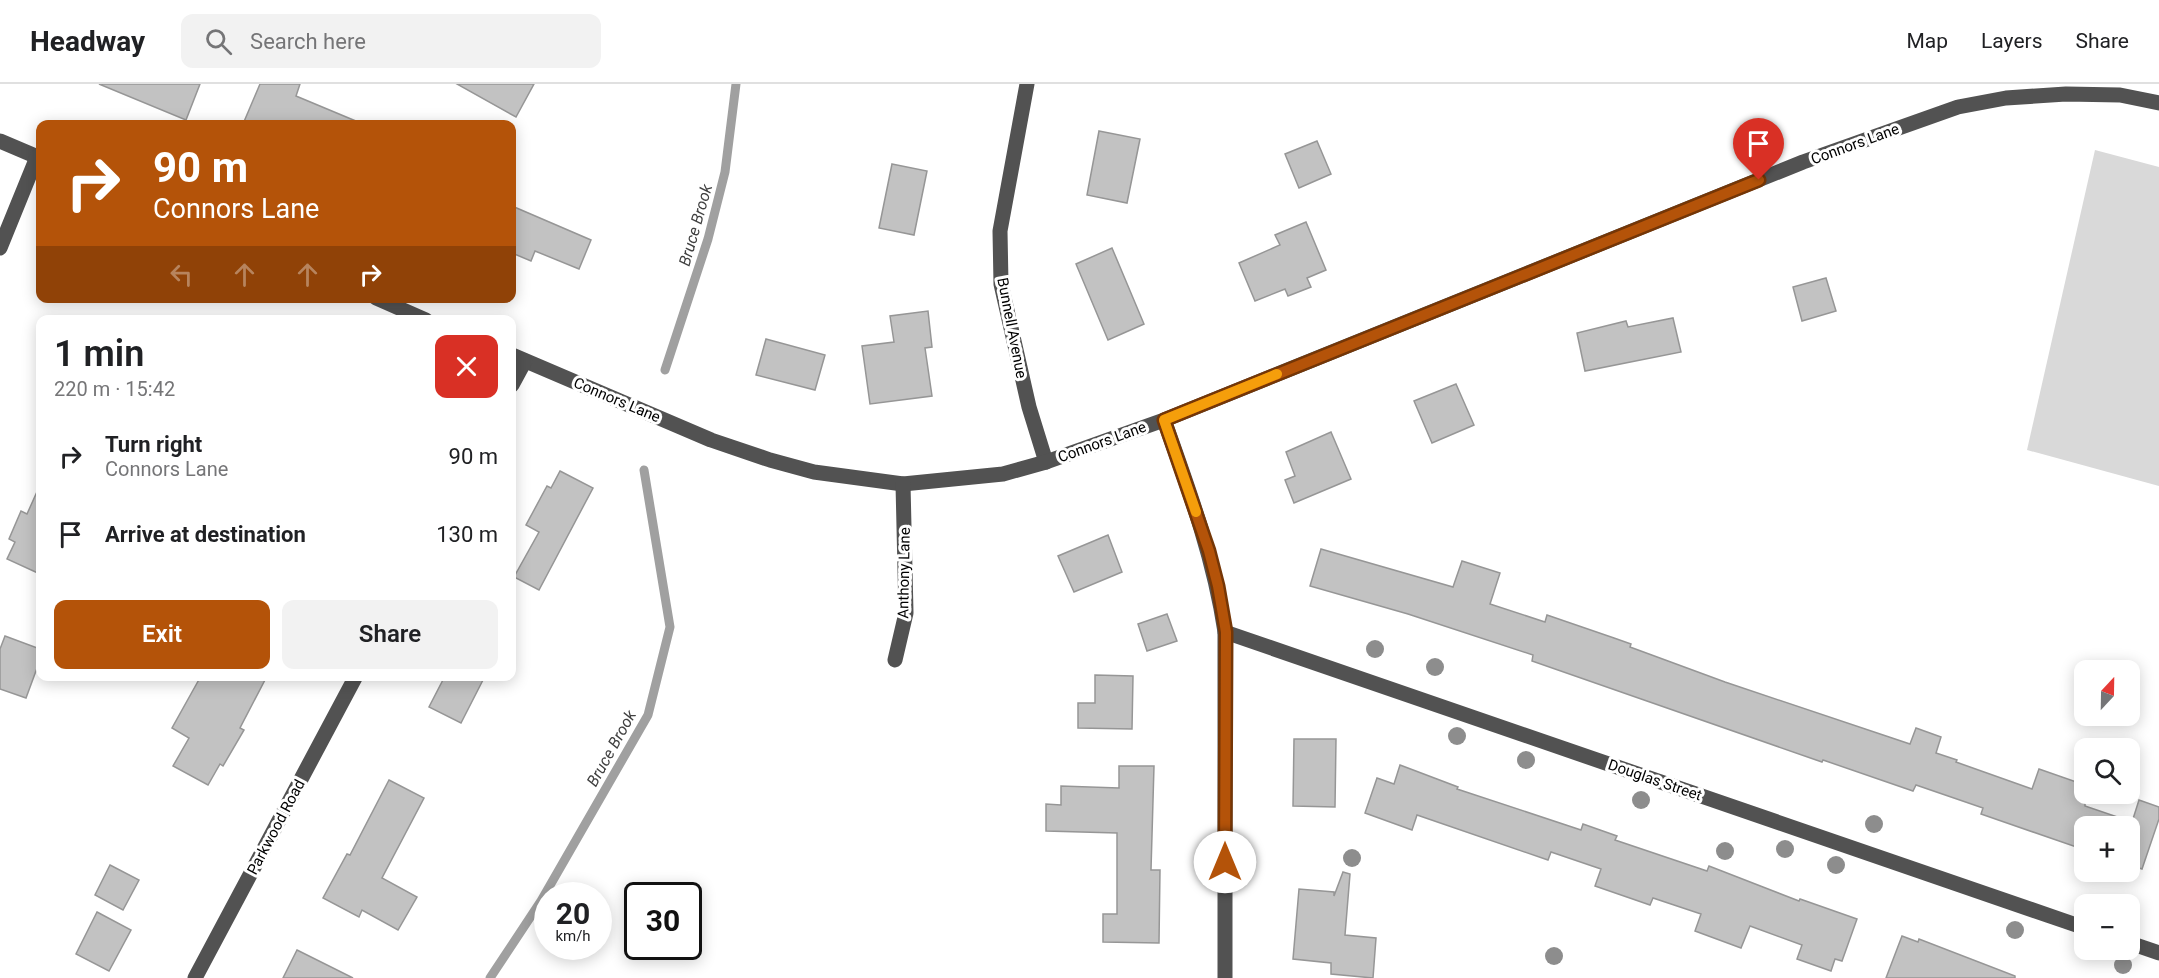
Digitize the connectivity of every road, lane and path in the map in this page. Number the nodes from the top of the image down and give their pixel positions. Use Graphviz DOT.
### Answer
graph roads {
  1 [pos="1027,84"];
  2 [pos="2068,89"];
  3 [pos="2159,103"];
  4 [pos="0,141"];
  5 [pos="36,156"];
  6 [pos="36,164"];
  7 [pos="0,248"];
  8 [pos="387,303"];
  9 [pos="415,315"];
  10 [pos="518,358"];
  11 [pos="1164,420"];
  12 [pos="1046,462"];
  13 [pos="903,484"];
  14 [pos="1226,632"];
  15 [pos="895,660"];
  16 [pos="353,681"];
  17 [pos="2074,924"];
  18 [pos="2140,946"];
  19 [pos="2159,953"];
  20 [pos="195,978"];
  21 [pos="1225,978"];
  1 -- 12 [label="street, Bunnell Avenue"];
  2 -- 3 [label="street, Connors Lane"];
  2 -- 11 [label="street, Connors Lane"];
  4 -- 5 [label="street"];
  6 -- 7 [label="street"];
  8 -- 9 [label="street"];
  10 -- 13 [label="street, Connors Lane"];
  11 -- 12 [label="street, Connors Lane"];
  11 -- 14 [label="street"];
  12 -- 13 [label="street, Connors Lane"];
  13 -- 15 [label="street, Anthony Lane"];
  14 -- 17 [label="street, Douglas Street"];
  14 -- 21 [label="street"];
  16 -- 20 [label="street, Parkwood Road"];
  18 -- 19 [label="street"];
}
